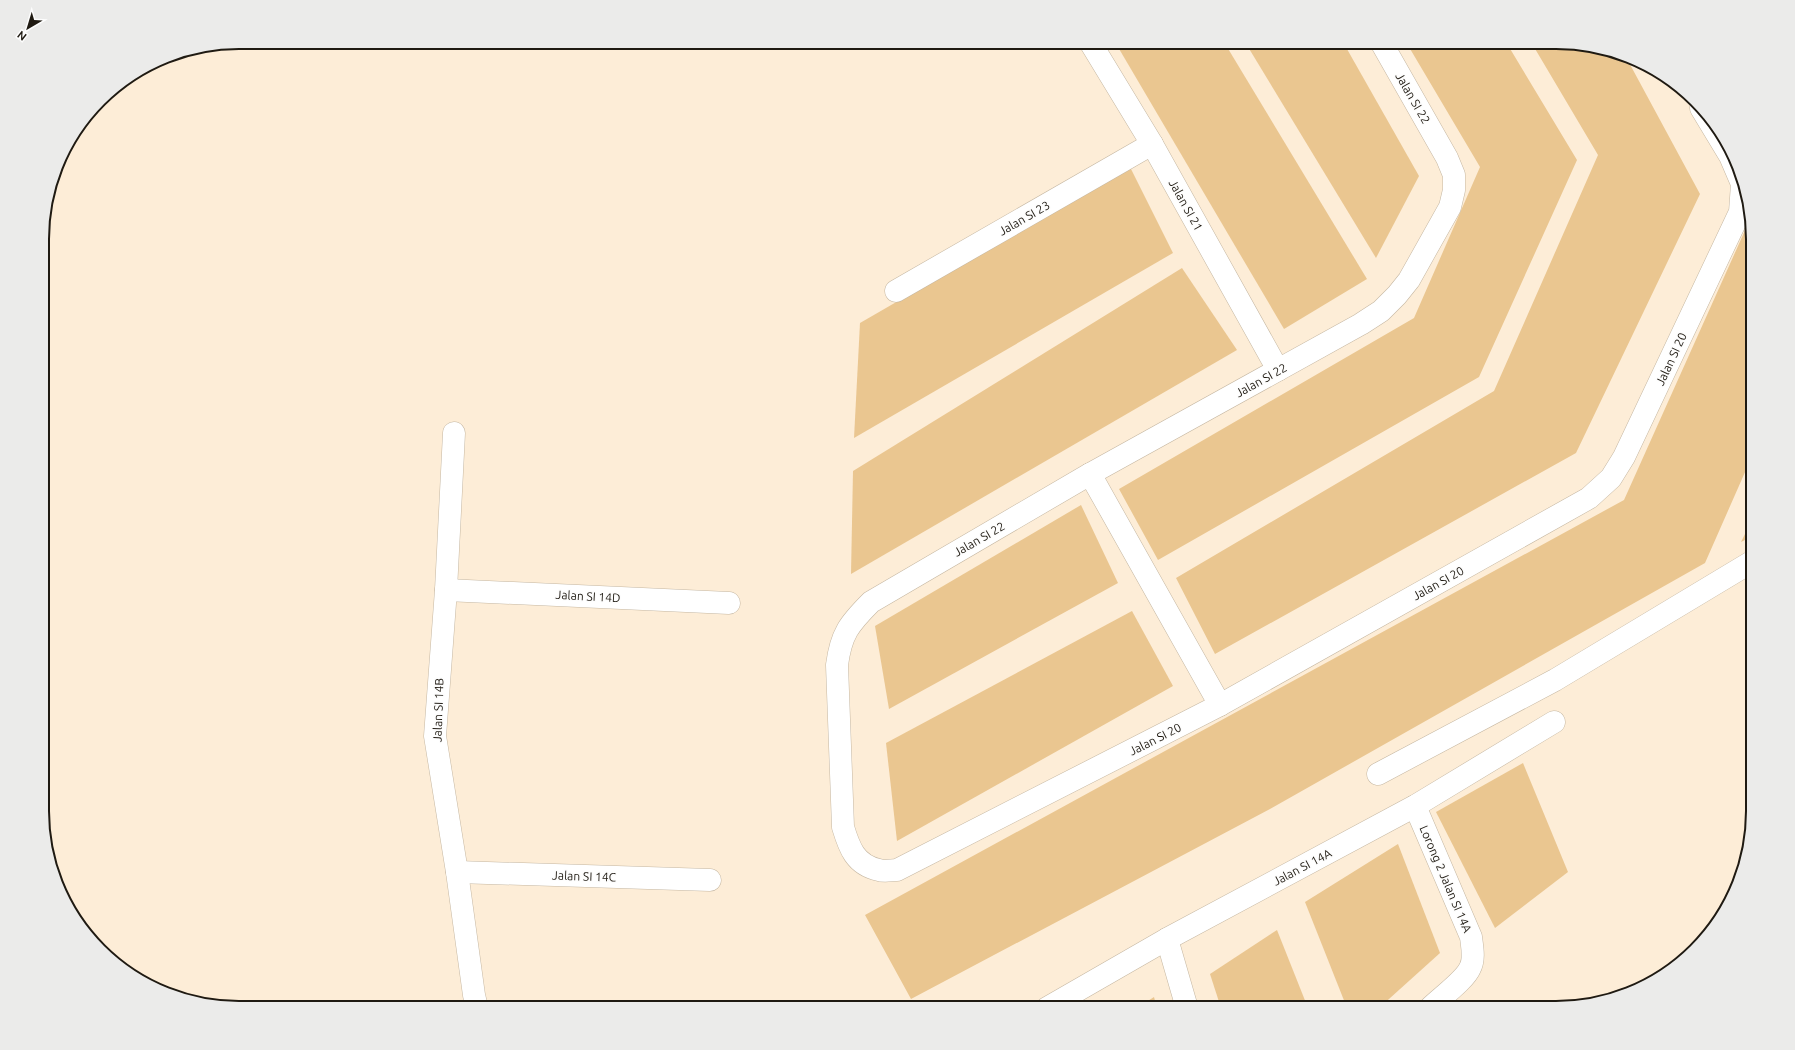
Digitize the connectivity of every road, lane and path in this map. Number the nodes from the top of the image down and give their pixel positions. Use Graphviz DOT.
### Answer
graph roads {
  1 [pos="1094,49"];
  2 [pos="1385,49"];
  3 [pos="1152,144"];
  4 [pos="1741,197"];
  5 [pos="896,292"];
  6 [pos="1278,370"];
  7 [pos="454,433"];
  8 [pos="1090,474"];
  9 [pos="1746,565"];
  10 [pos="446,590"];
  11 [pos="729,603"];
  12 [pos="1220,705"];
  13 [pos="1554,722"];
  14 [pos="1378,774"];
  15 [pos="1415,806"];
  16 [pos="897,870"];
  17 [pos="457,872"];
  18 [pos="710,880"];
  19 [pos="1167,940"];
  20 [pos="475,1001"];
  21 [pos="1059,1001"];
  22 [pos="1185,1001"];
  23 [pos="1438,1001"];
  1 -- 3 [label="street, Jalan SI 21"];
  2 -- 6 [label="street, Jalan SI 22"];
  3 -- 5 [label="street, Jalan SI 23"];
  3 -- 6 [label="street, Jalan SI 21"];
  4 -- 12 [label="street, Jalan SI 20"];
  6 -- 8 [label="street, Jalan SI 22"];
  7 -- 10 [label="street, Jalan SI 14B"];
  8 -- 12 [label="street"];
  8 -- 16 [label="street, Jalan SI 22"];
  9 -- 14 [label="street"];
  10 -- 11 [label="street, Jalan SI 14D"];
  10 -- 17 [label="street, Jalan SI 14B"];
  12 -- 16 [label="street, Jalan SI 20"];
  13 -- 15 [label="street, Jalan SI 14A"];
  15 -- 19 [label="street, Jalan SI 14A"];
  15 -- 23 [label="street, Lorong 2 Jalan SI 14A"];
  17 -- 18 [label="street, Jalan SI 14C"];
  17 -- 20 [label="street, Jalan SI 14B"];
  19 -- 21 [label="street, Jalan SI 14A"];
  19 -- 22 [label="street"];
}
